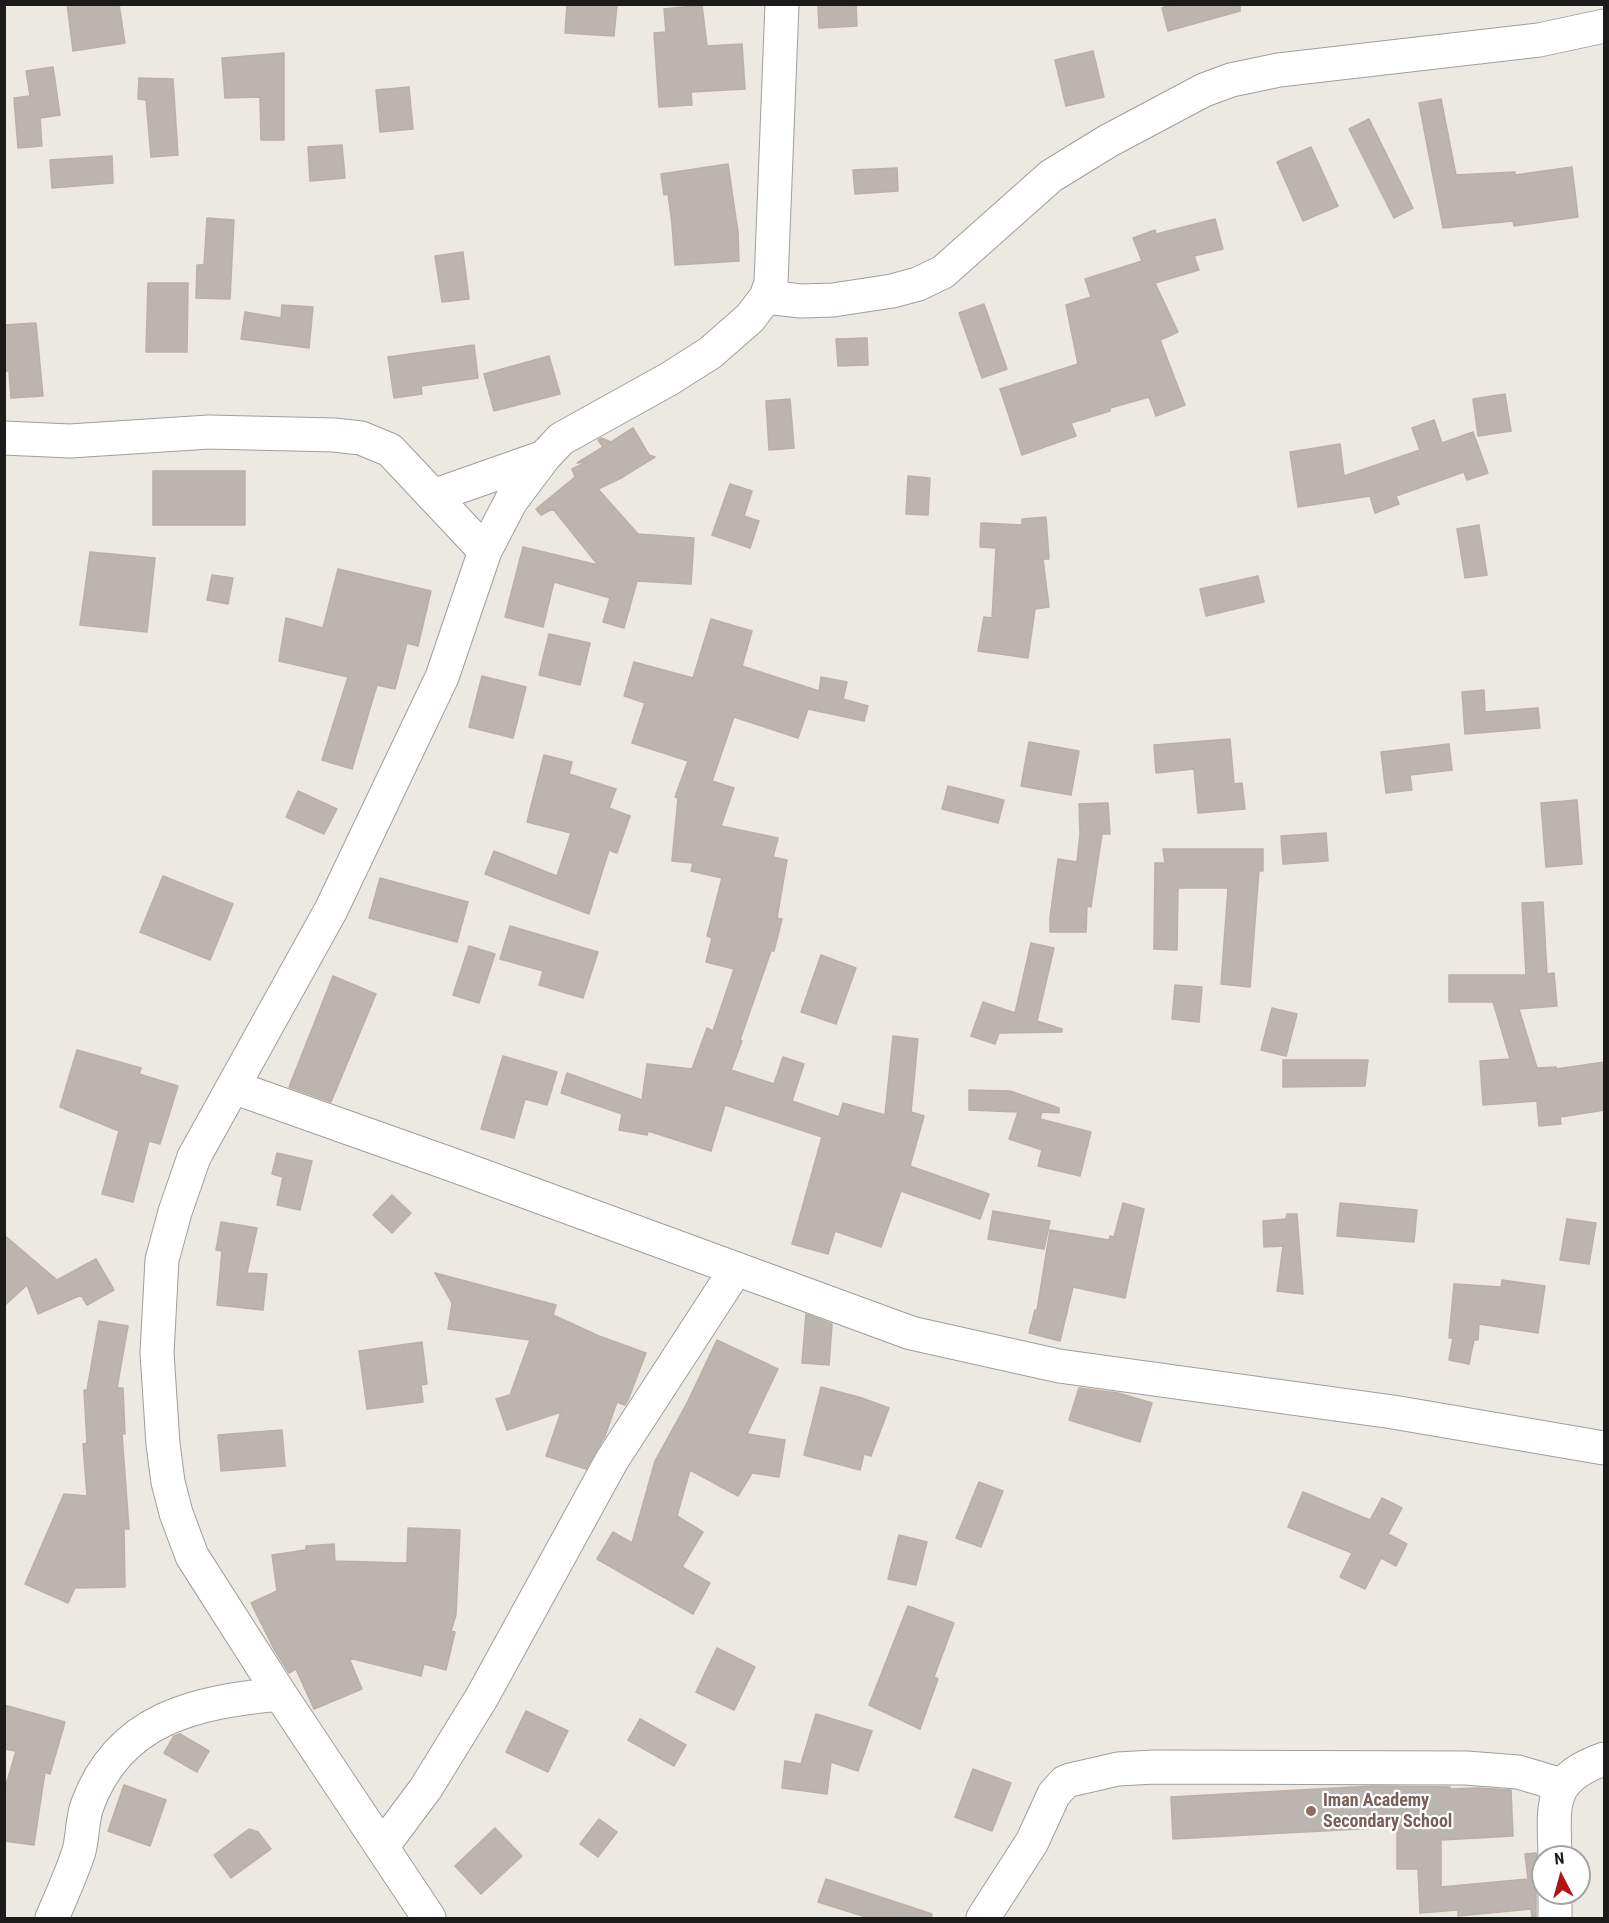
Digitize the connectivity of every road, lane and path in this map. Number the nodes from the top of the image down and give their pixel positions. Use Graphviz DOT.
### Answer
graph roads {
  1 [pos="782,4"];
  2 [pos="1605,26"];
  3 [pos="766,297"];
  4 [pos="4,438"];
  5 [pos="544,457"];
  6 [pos="433,496"];
  7 [pos="485,550"];
  8 [pos="233,1087"];
  9 [pos="736,1269"];
  10 [pos="1605,1448"];
  11 [pos="280,1694"];
  12 [pos="1605,1759"];
  13 [pos="1562,1785"];
  14 [pos="1555,1845"];
  15 [pos="382,1847"];
  16 [pos="52,1918"];
  17 [pos="429,1918"];
  18 [pos="983,1918"];
  1 -- 3 [label="street"];
  2 -- 3 [label="street"];
  3 -- 5 [label="street"];
  4 -- 6 [label="street"];
  5 -- 6 [label="street"];
  5 -- 7 [label="street"];
  6 -- 7 [label="street"];
  7 -- 8 [label="street"];
  8 -- 9 [label="street"];
  8 -- 11 [label="street"];
  9 -- 10 [label="street"];
  9 -- 15 [label="street"];
  11 -- 15 [label="street"];
  11 -- 16 [label="street"];
  12 -- 13 [label="street"];
  13 -- 14 [label="street"];
  13 -- 18 [label="street"];
  15 -- 17 [label="street"];
}
